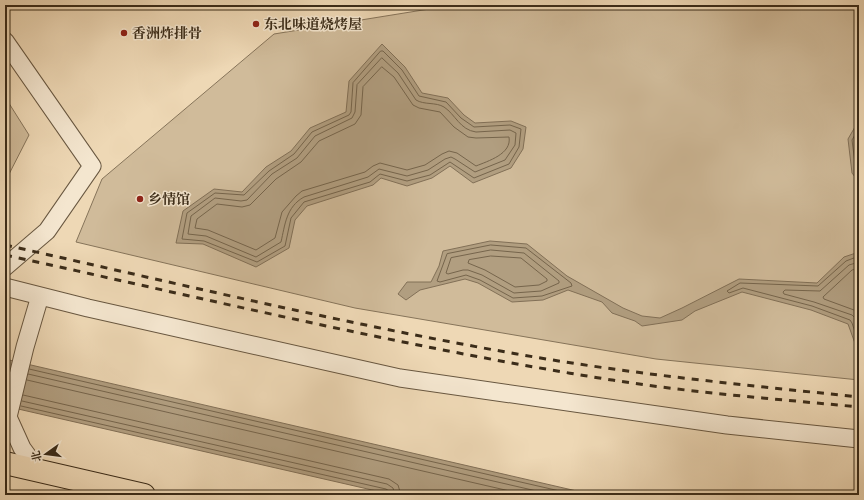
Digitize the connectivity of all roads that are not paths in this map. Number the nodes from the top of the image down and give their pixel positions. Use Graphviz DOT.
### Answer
graph roads {
  1 [pos="5,41"];
  2 [pos="5,267"];
  3 [pos="5,287"];
  4 [pos="40,296"];
  5 [pos="7,419"];
  6 [pos="859,439"];
  7 [pos="5,463"];
  8 [pos="38,470"];
  9 [pos="144,495"];
  1 -- 2 [label="street"];
  3 -- 4 [label="street"];
  4 -- 5 [label="street"];
  4 -- 6 [label="street"];
  5 -- 8 [label="street"];
  7 -- 8 [label="highway"];
  8 -- 9 [label="highway"];
}
